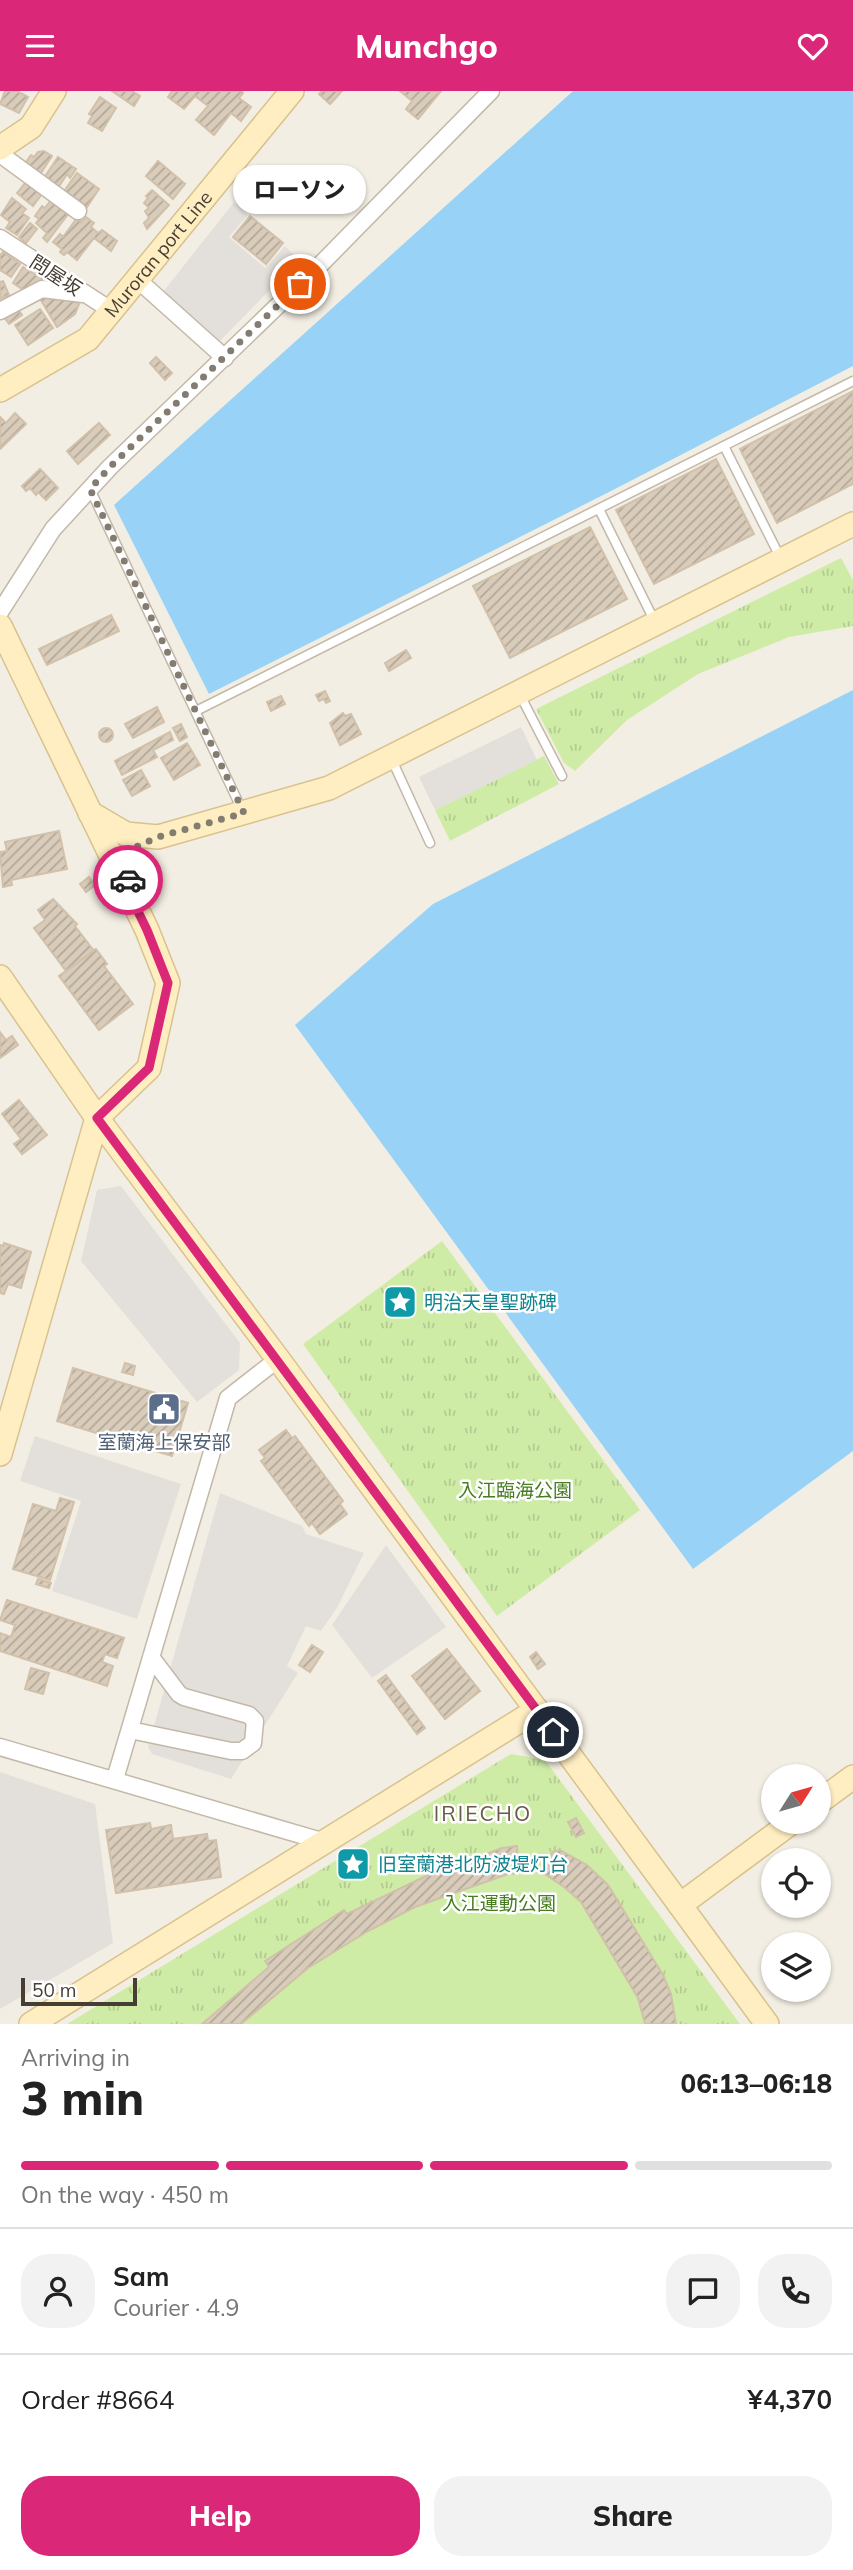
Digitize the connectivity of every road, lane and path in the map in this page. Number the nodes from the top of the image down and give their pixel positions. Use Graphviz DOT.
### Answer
graph roads {
  1 [pos="54,91"];
  2 [pos="292,91"];
  3 [pos="491,91"];
  4 [pos="0,148"];
  5 [pos="0,154"];
  6 [pos="78,211"];
  7 [pos="0,238"];
  8 [pos="138,280"];
  9 [pos="87,295"];
  10 [pos="0,311"];
  11 [pos="112,311"];
  12 [pos="225,358"];
  13 [pos="853,381"];
  14 [pos="0,390"];
  15 [pos="724,446"];
  16 [pos="90,489"];
  17 [pos="599,509"];
  18 [pos="853,524"];
  19 [pos="782,560"];
  20 [pos="0,612"];
  21 [pos="656,624"];
  22 [pos="0,626"];
  23 [pos="519,693"];
  24 [pos="197,711"];
  25 [pos="390,757"];
  26 [pos="562,776"];
  27 [pos="90,813"];
  28 [pos="244,813"];
  29 [pos="158,837"];
  30 [pos="430,843"];
  31 [pos="129,893"];
  32 [pos="0,977"];
  33 [pos="97,1118"];
  34 [pos="278,1359"];
  35 [pos="6,1412"];
  36 [pos="0,1454"];
  37 [pos="151,1657"];
  38 [pos="537,1710"];
  39 [pos="130,1730"];
  40 [pos="0,1747"];
  41 [pos="853,1777"];
  42 [pos="115,1779"];
  43 [pos="831,1793"];
  44 [pos="776,1834"];
  45 [pos="325,1842"];
  46 [pos="680,1905"];
  47 [pos="31,2024"];
  48 [pos="767,2024"];
  1 -- 4 [label="street"];
  2 -- 8 [label="street, Muroran port Line"];
  3 -- 12 [label="street"];
  5 -- 6 [label="street"];
  7 -- 9 [label="street, 問屋坂"];
  8 -- 11 [label="street, Muroran port Line"];
  8 -- 12 [label="street"];
  9 -- 10 [label="street"];
  9 -- 11 [label="street, 問屋坂"];
  11 -- 14 [label="street, Muroran port Line"];
  12 -- 16 [label="street"];
  13 -- 15 [label="lane"];
  15 -- 17 [label="lane"];
  15 -- 19 [label="lane"];
  16 -- 20 [label="street"];
  16 -- 24 [label="lane"];
  17 -- 21 [label="lane"];
  17 -- 24 [label="lane"];
  18 -- 19 [label="street"];
  19 -- 21 [label="street"];
  21 -- 23 [label="street"];
  22 -- 27 [label="street"];
  23 -- 25 [label="street"];
  23 -- 26 [label="lane"];
  24 -- 28 [label="lane"];
  25 -- 28 [label="street"];
  25 -- 30 [label="lane"];
  27 -- 29 [label="street"];
  27 -- 31 [label="street"];
  28 -- 29 [label="street"];
  29 -- 31 [label="street"];
  31 -- 33 [label="street"];
  32 -- 33 [label="street"];
  33 -- 34 [label="street"];
  33 -- 35 [label="street"];
  34 -- 37 [label="street"];
  34 -- 38 [label="street"];
  35 -- 36 [label="street"];
  37 -- 39 [label="street"];
  37 -- 39 [label="street"];
  38 -- 45 [label="street"];
  38 -- 46 [label="street"];
  39 -- 42 [label="street"];
  40 -- 42 [label="street"];
  41 -- 43 [label="street"];
  42 -- 45 [label="street"];
  44 -- 46 [label="street"];
  45 -- 47 [label="street"];
  46 -- 48 [label="street"];
}
